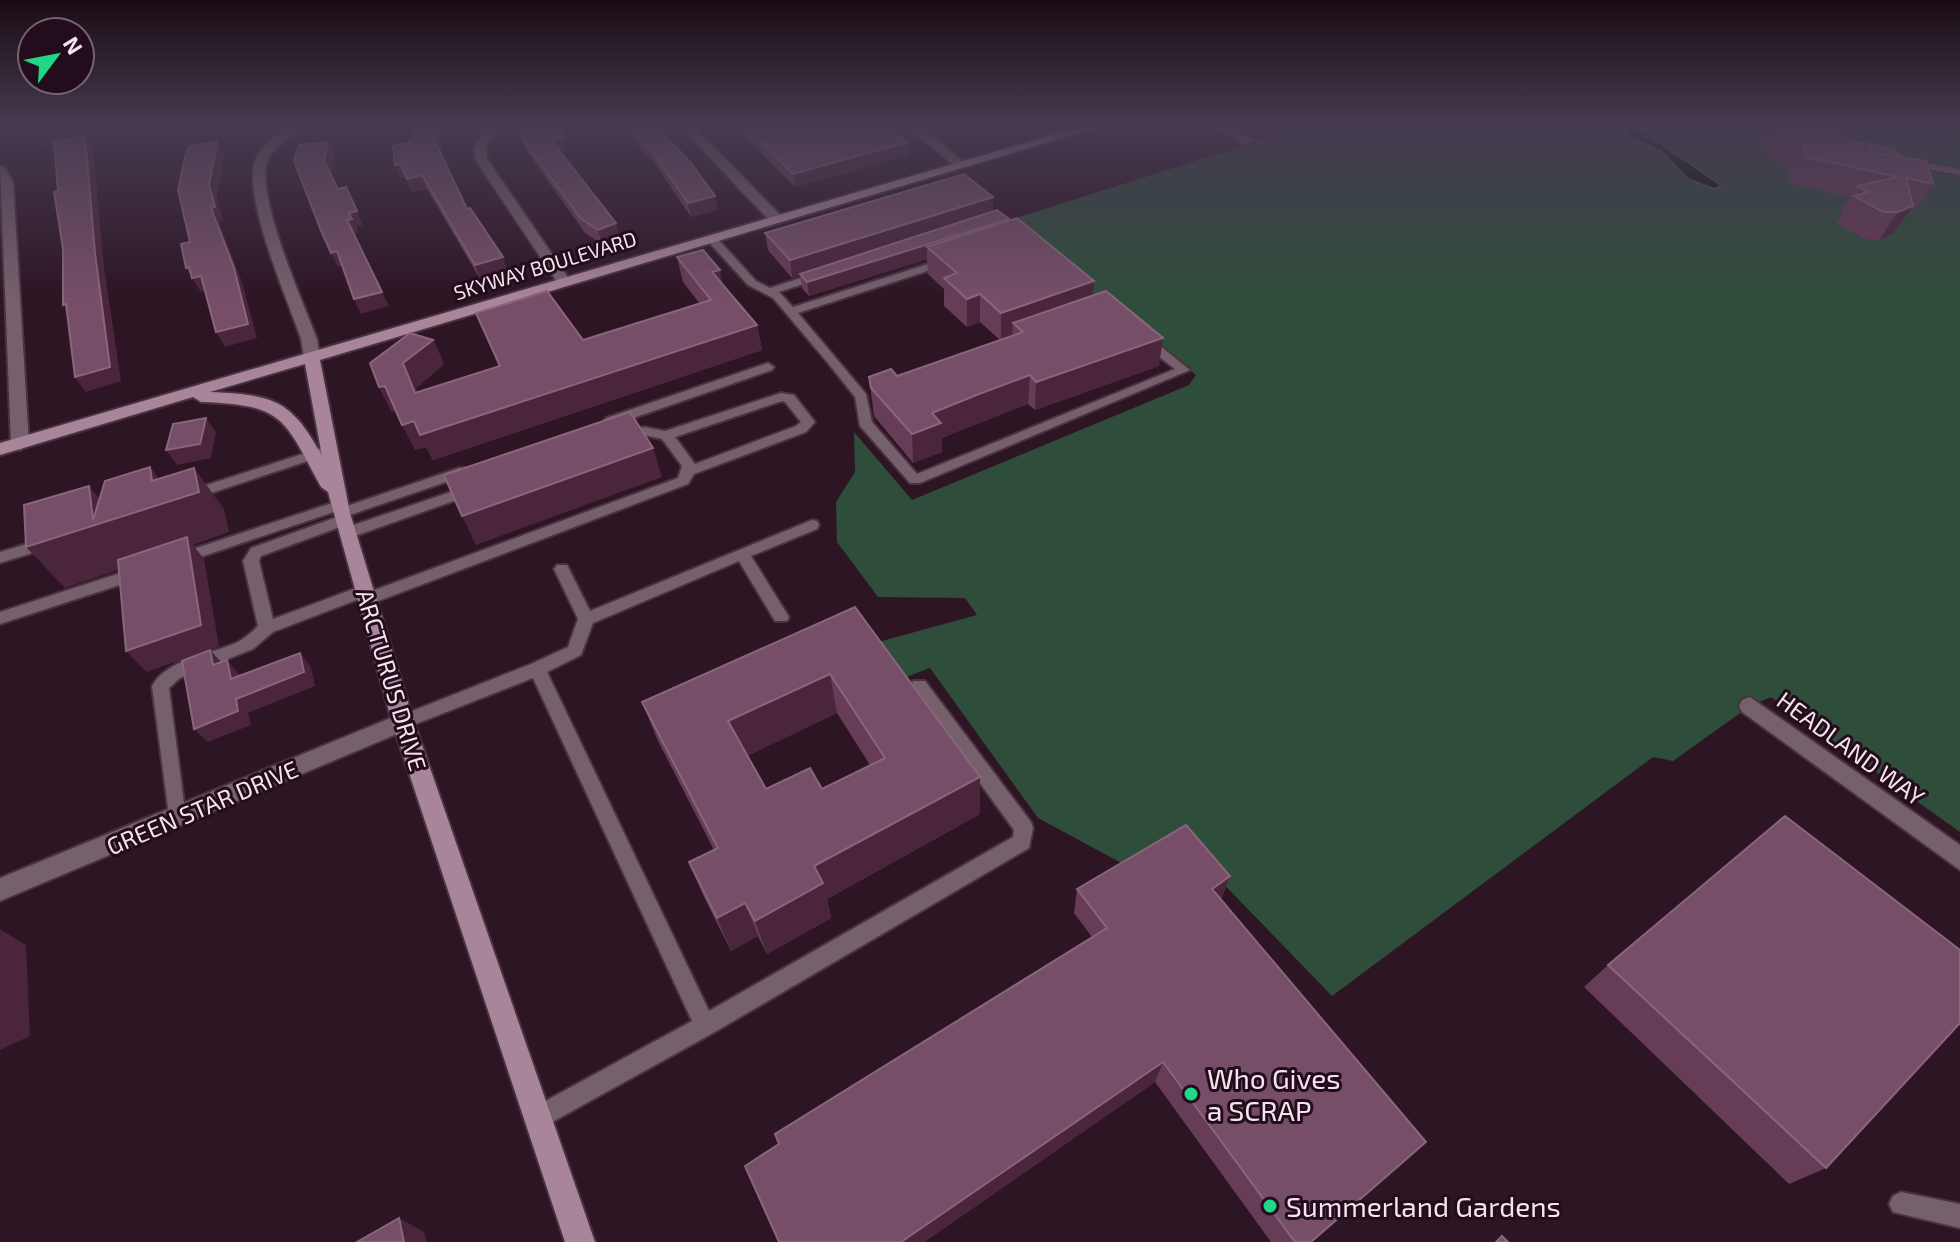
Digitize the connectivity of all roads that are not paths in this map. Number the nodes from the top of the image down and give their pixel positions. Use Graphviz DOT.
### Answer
graph roads {
  1 [pos="7,182"];
  2 [pos="257,182"];
  3 [pos="496,182"];
  4 [pos="740,182"];
  5 [pos="903,182"];
  6 [pos="776,219"];
  7 [pos="711,238"];
  8 [pos="958,258"];
  9 [pos="837,270"];
  10 [pos="564,282"];
  11 [pos="768,292"];
  12 [pos="791,312"];
  13 [pos="1130,327"];
  14 [pos="312,358"];
  15 [pos="768,367"];
  16 [pos="875,391"];
  17 [pos="185,395"];
  18 [pos="861,397"];
  19 [pos="594,427"];
  20 [pos="666,435"];
  21 [pos="614,440"];
  22 [pos="20,444"];
  23 [pos="0,449"];
  24 [pos="320,452"];
  25 [pos="477,467"];
  26 [pos="689,471"];
  27 [pos="496,481"];
  28 [pos="178,499"];
  29 [pos="343,518"];
  30 [pos="812,525"];
  31 [pos="59,539"];
  32 [pos="742,554"];
  33 [pos="0,558"];
  34 [pos="562,569"];
  35 [pos="365,595"];
  36 [pos="781,617"];
  37 [pos="0,618"];
  38 [pos="586,619"];
  39 [pos="267,628"];
  40 [pos="537,669"];
  41 [pos="919,686"];
  42 [pos="1750,706"];
  43 [pos="403,722"];
  44 [pos="177,818"];
  45 [pos="1960,859"];
  46 [pos="0,890"];
  47 [pos="705,1025"];
  48 [pos="537,1118"];
  49 [pos="1901,1204"];
  50 [pos="1960,1216"];
  51 [pos="580,1242"];
  1 -- 22 [label="street"];
  2 -- 14 [label="street, ARCTURUS DRIVE"];
  3 -- 10 [label="street"];
  4 -- 6 [label="street"];
  5 -- 6 [label="street, SKYWAY BOULEVARD"];
  6 -- 7 [label="street, SKYWAY BOULEVARD"];
  7 -- 10 [label="street, SKYWAY BOULEVARD"];
  7 -- 11 [label="lane"];
  8 -- 12 [label="lane"];
  9 -- 11 [label="lane"];
  10 -- 14 [label="street, SKYWAY BOULEVARD"];
  11 -- 12 [label="lane"];
  12 -- 18 [label="lane"];
  13 -- 18 [label="lane"];
  14 -- 17 [label="street, SKYWAY BOULEVARD"];
  14 -- 24 [label="street, ARCTURUS DRIVE"];
  15 -- 19 [label="lane"];
  16 -- 18 [label="lane"];
  17 -- 22 [label="street, SKYWAY BOULEVARD"];
  17 -- 24 [label="street"];
  20 -- 21 [label="lane"];
  20 -- 26 [label="lane"];
  20 -- 26 [label="lane"];
  22 -- 23 [label="street, SKYWAY BOULEVARD"];
  24 -- 28 [label="lane"];
  24 -- 29 [label="street, ARCTURUS DRIVE"];
  25 -- 29 [label="lane"];
  26 -- 35 [label="lane"];
  27 -- 29 [label="lane"];
  29 -- 35 [label="street, ARCTURUS DRIVE"];
  29 -- 37 [label="lane"];
  29 -- 39 [label="lane"];
  30 -- 32 [label="lane"];
  31 -- 33 [label="lane"];
  32 -- 36 [label="lane"];
  32 -- 38 [label="lane"];
  34 -- 38 [label="lane"];
  35 -- 39 [label="lane"];
  35 -- 43 [label="street, ARCTURUS DRIVE"];
  38 -- 40 [label="lane"];
  39 -- 44 [label="lane"];
  40 -- 43 [label="lane"];
  40 -- 47 [label="lane"];
  41 -- 47 [label="lane"];
  42 -- 45 [label="street, HEADLAND WAY"];
  43 -- 44 [label="street, GREEN STAR DRIVE"];
  43 -- 48 [label="street, ARCTURUS DRIVE"];
  44 -- 46 [label="street, GREEN STAR DRIVE"];
  47 -- 48 [label="lane"];
  48 -- 51 [label="street, ARCTURUS DRIVE"];
  49 -- 50 [label="lane"];
}
